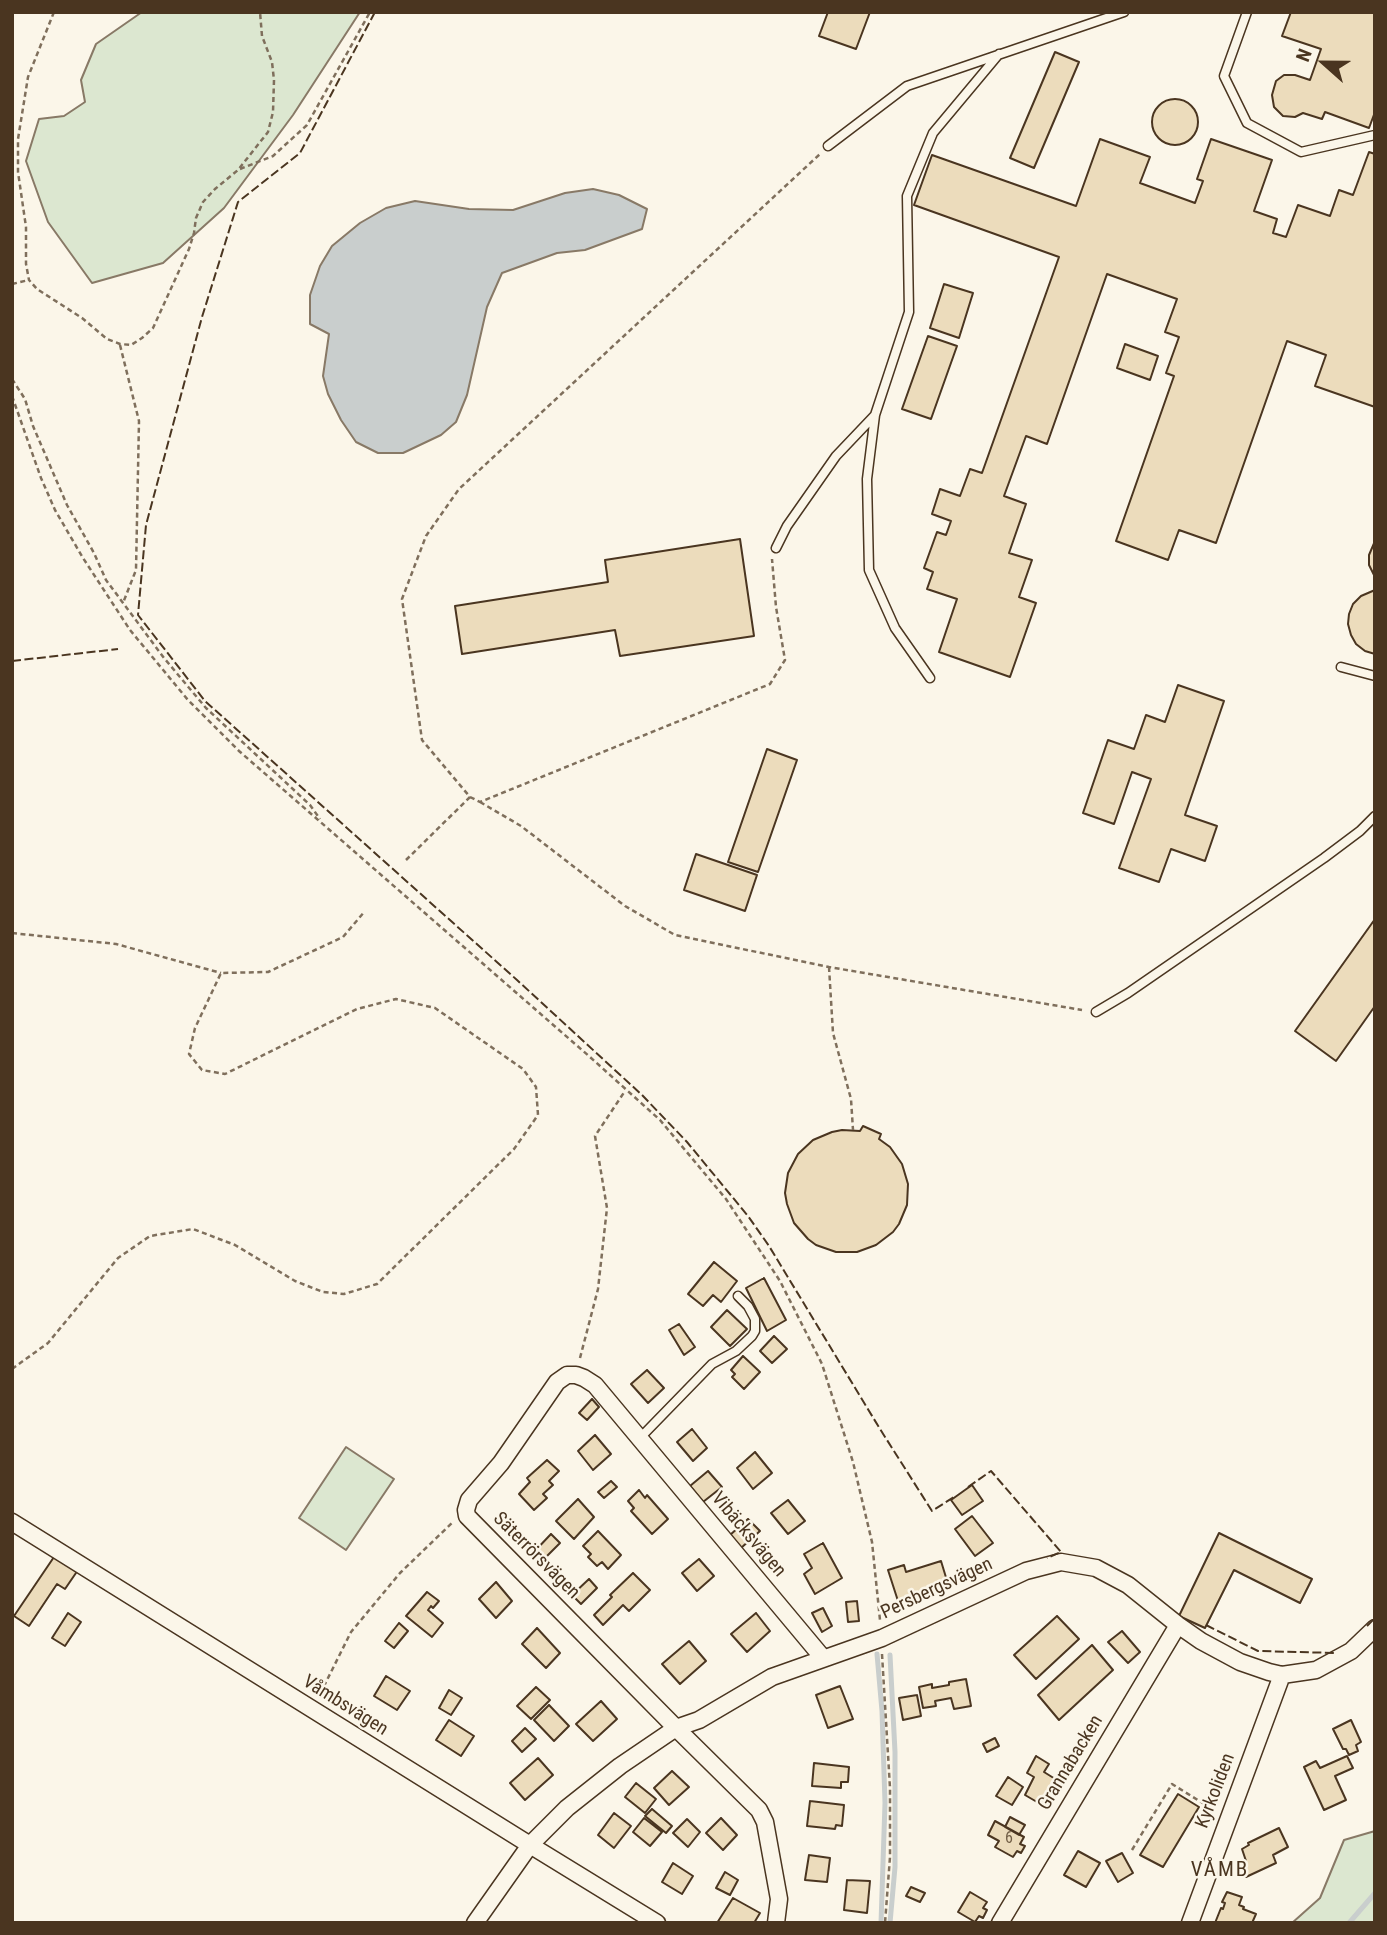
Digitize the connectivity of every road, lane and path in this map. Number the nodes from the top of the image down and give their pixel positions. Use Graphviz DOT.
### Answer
graph roads {
  1 [pos="54,12"];
  2 [pos="260,12"];
  3 [pos="370,12"];
  4 [pos="1124,12"];
  5 [pos="1247,12"];
  6 [pos="999,54"];
  7 [pos="1375,135"];
  8 [pos="828,146"];
  9 [pos="238,170"];
  10 [pos="29,280"];
  11 [pos="12,284"];
  12 [pos="120,344"];
  13 [pos="12,379"];
  14 [pos="12,396"];
  15 [pos="875,415"];
  16 [pos="776,548"];
  17 [pos="123,603"];
  18 [pos="1340,667"];
  19 [pos="1375,676"];
  20 [pos="930,678"];
  21 [pos="470,797"];
  22 [pos="481,802"];
  23 [pos="1375,816"];
  24 [pos="324,825"];
  25 [pos="407,860"];
  26 [pos="365,911"];
  27 [pos="12,933"];
  28 [pos="829,967"];
  29 [pos="222,973"];
  30 [pos="1096,1012"];
  31 [pos="626,1090"];
  32 [pos="853,1130"];
  33 [pos="738,1296"];
  34 [pos="12,1369"];
  35 [pos="576,1375"];
  36 [pos="639,1439"];
  37 [pos="466,1510"];
  38 [pos="12,1522"];
  39 [pos="1178,1625"];
  40 [pos="1375,1628"];
  41 [pos="881,1638"];
  42 [pos="823,1658"];
  43 [pos="1282,1675"];
  44 [pos="313,1710"];
  45 [pos="676,1728"];
  46 [pos="1228,1819"];
  47 [pos="530,1845"];
  48 [pos="1132,1850"];
  49 [pos="475,1923"];
  50 [pos="657,1923"];
  51 [pos="776,1923"];
  52 [pos="885,1923"];
  53 [pos="1000,1923"];
  54 [pos="1189,1923"];
  1 -- 10 [label="path"];
  2 -- 9 [label="path"];
  3 -- 9 [label="path"];
  4 -- 6 [label="lane"];
  5 -- 7 [label="lane"];
  6 -- 8 [label="lane"];
  6 -- 15 [label="lane"];
  8 -- 21 [label="path"];
  9 -- 12 [label="path"];
  10 -- 11 [label="path"];
  10 -- 12 [label="path"];
  12 -- 17 [label="path"];
  13 -- 17 [label="path"];
  14 -- 24 [label="path"];
  15 -- 16 [label="lane"];
  15 -- 20 [label="lane"];
  16 -- 22 [label="path"];
  17 -- 24 [label="path"];
  18 -- 19 [label="lane"];
  21 -- 22 [label="path"];
  21 -- 25 [label="path"];
  22 -- 28 [label="path"];
  23 -- 30 [label="lane"];
  24 -- 31 [label="path"];
  26 -- 29 [label="path"];
  27 -- 29 [label="path"];
  28 -- 30 [label="path"];
  28 -- 32 [label="path"];
  29 -- 34 [label="path"];
  31 -- 35 [label="path"];
  31 -- 41 [label="path"];
  33 -- 36 [label="lane"];
  35 -- 36 [label="street, Vibäcksvägen"];
  35 -- 37 [label="street, Säterrörsvägen"];
  36 -- 42 [label="street, Vibäcksvägen"];
  37 -- 44 [label="path"];
  37 -- 45 [label="street, Säterrörsvägen"];
  38 -- 44 [label="street, Våmbsvägen"];
  39 -- 41 [label="street, Persbergsvägen"];
  39 -- 43 [label="street, Persbergsvägen"];
  39 -- 53 [label="street, Grannabacken"];
  40 -- 43 [label="street, Persbergsvägen"];
  41 -- 42 [label="street, Persbergsvägen"];
  41 -- 52 [label="path"];
  42 -- 45 [label="street, Persbergsvägen"];
  43 -- 46 [label="street, Kyrkoliden"];
  44 -- 47 [label="street, Våmbsvägen"];
  45 -- 47 [label="street, Persbergsvägen"];
  45 -- 51 [label="street, Säterrörsvägen"];
  46 -- 48 [label="path"];
  46 -- 54 [label="street, Kyrkoliden"];
  47 -- 49 [label="street, Persbergsvägen"];
  47 -- 50 [label="street, Våmbsvägen"];
}
